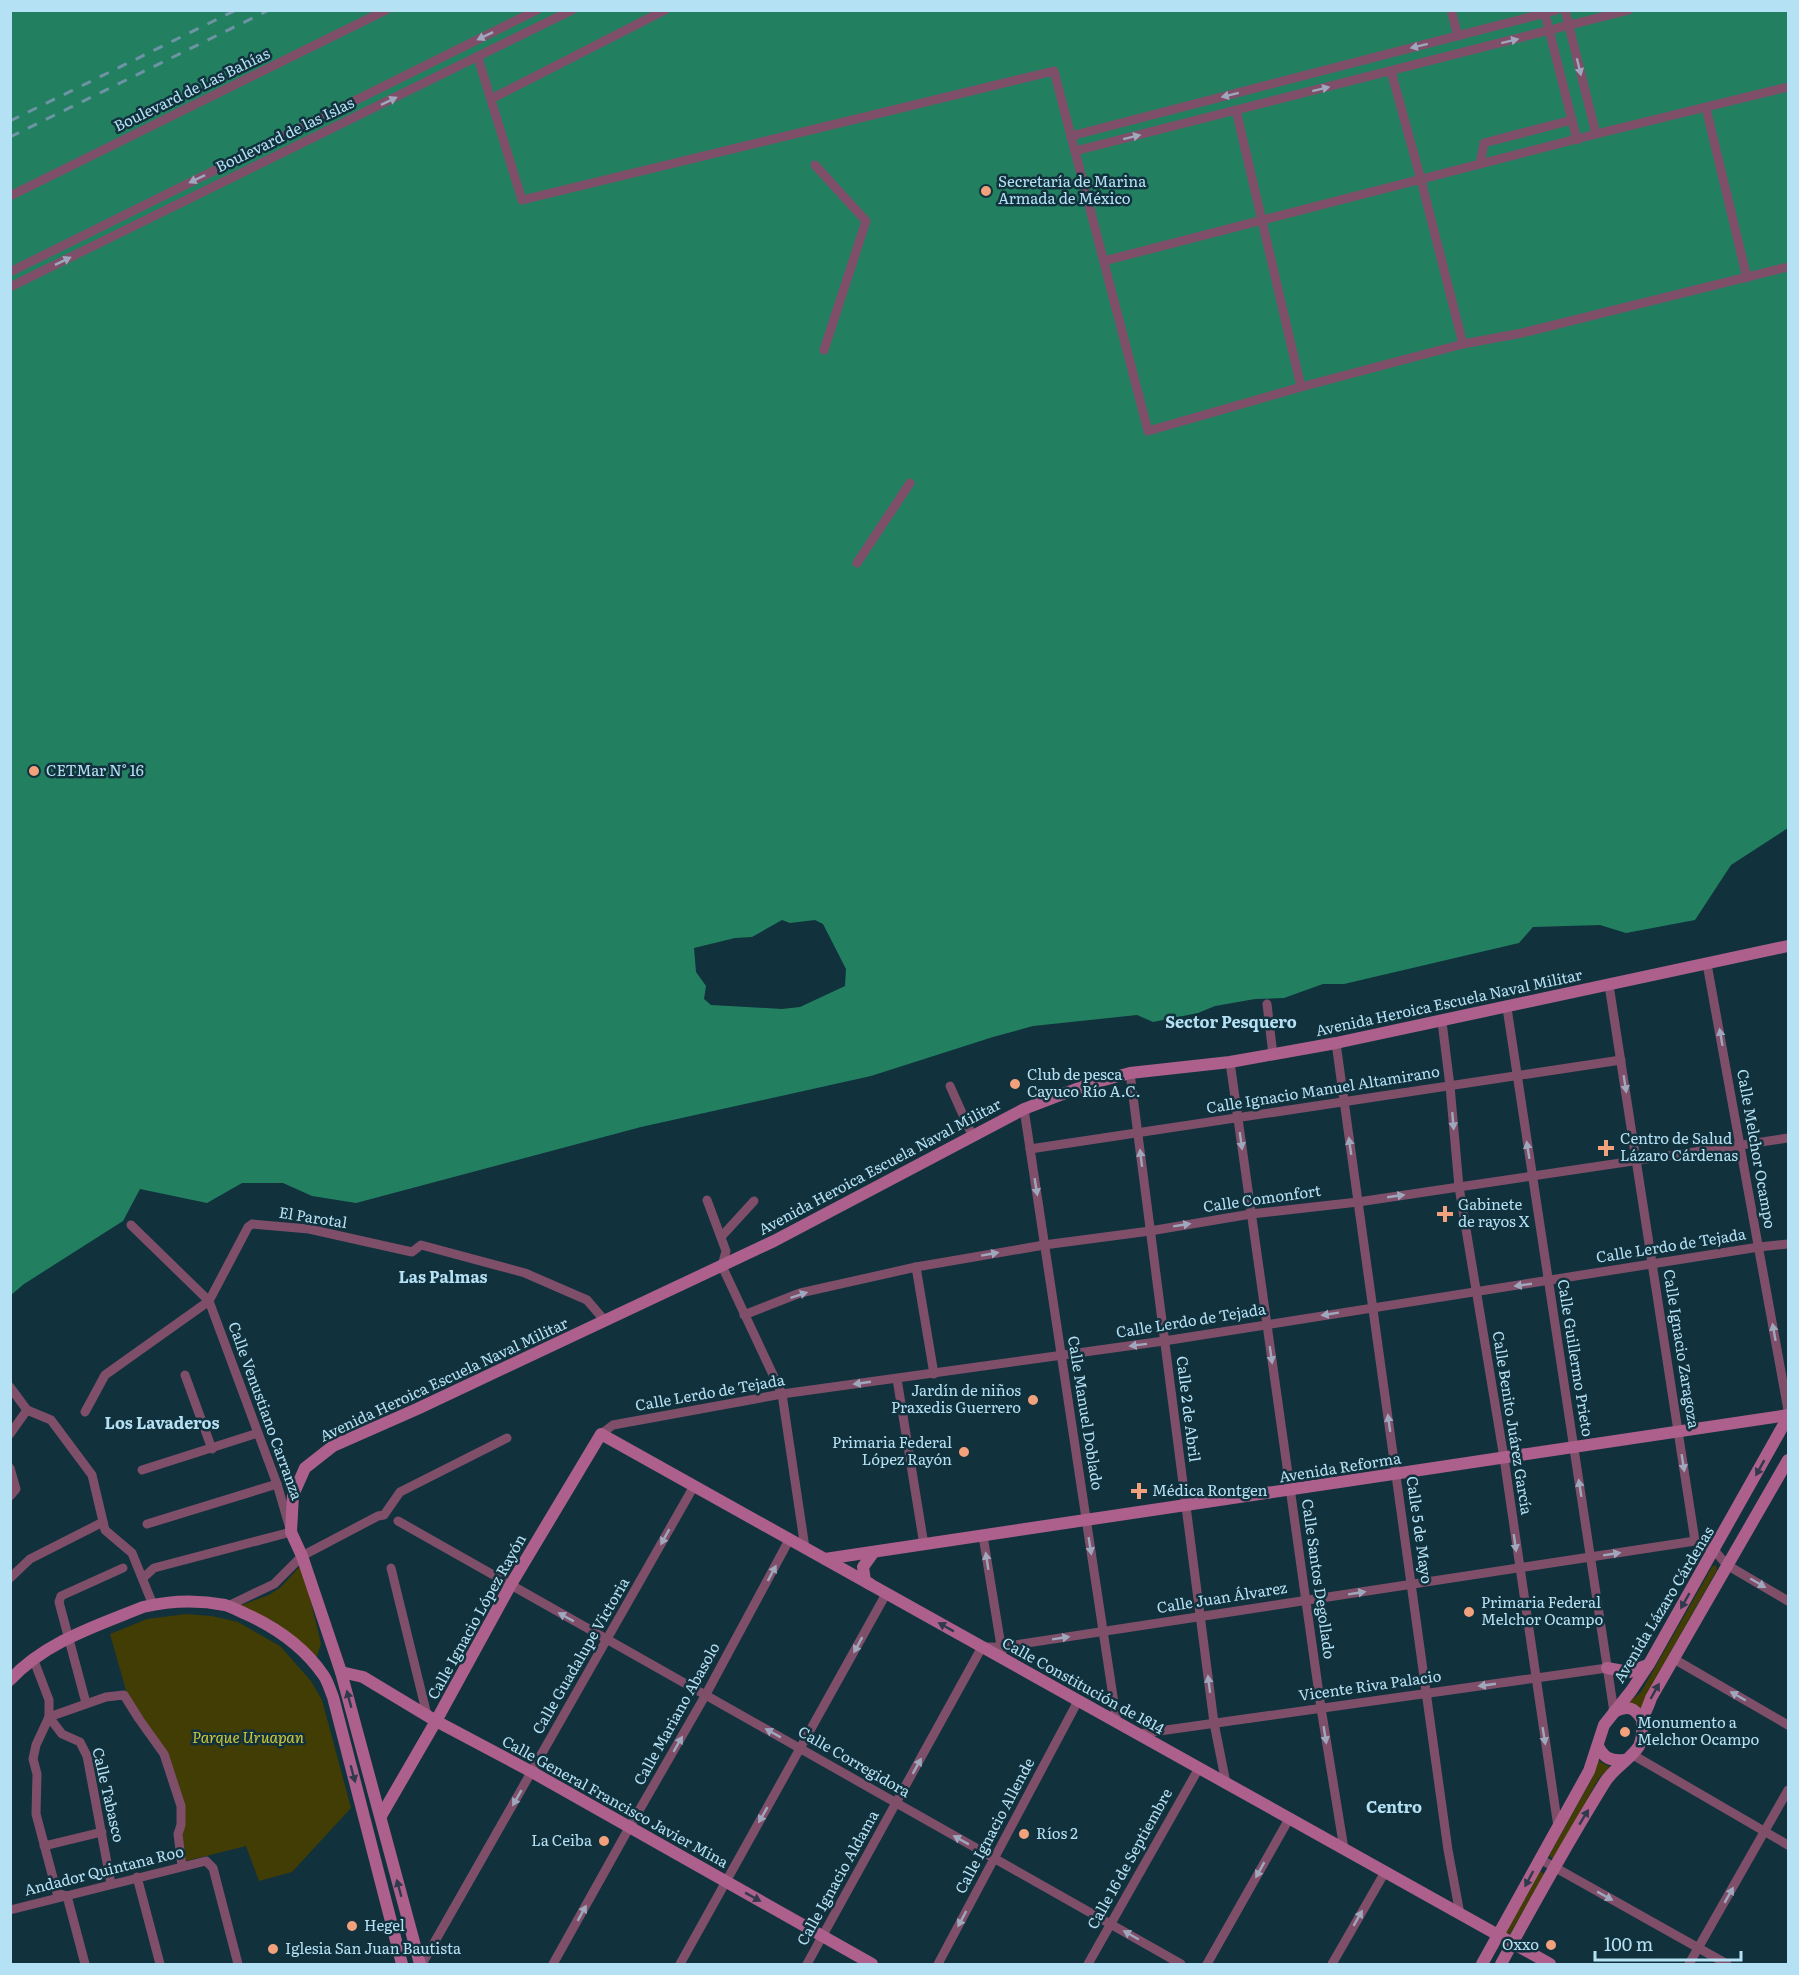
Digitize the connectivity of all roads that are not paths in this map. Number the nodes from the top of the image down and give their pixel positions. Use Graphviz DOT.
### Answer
graph roads {
  1 [pos="386,10"];
  2 [pos="537,10"];
  3 [pos="572,10"];
  4 [pos="665,10"];
  5 [pos="1451,10"];
  6 [pos="1557,10"];
  7 [pos="1565,10"];
  8 [pos="1629,10"];
  9 [pos="1544,12"];
  10 [pos="1569,26"];
  11 [pos="1549,31"];
  12 [pos="1458,36"];
  13 [pos="477,58"];
  14 [pos="1391,71"];
  15 [pos="1788,87"];
  16 [pos="491,99"];
  17 [pos="1706,108"];
  18 [pos="1236,110"];
  19 [pos="1572,120"];
  20 [pos="1596,135"];
  21 [pos="1071,136"];
  22 [pos="1577,140"];
  23 [pos="1075,151"];
  24 [pos="1480,164"];
  25 [pos="814,165"];
  26 [pos="1421,180"];
  27 [pos="10,196"];
  28 [pos="1262,220"];
  29 [pos="1104,261"];
  30 [pos="1788,267"];
  31 [pos="10,272"];
  32 [pos="1747,278"];
  33 [pos="10,287"];
  34 [pos="1463,344"];
  35 [pos="824,350"];
  36 [pos="1300,387"];
  37 [pos="910,483"];
  38 [pos="857,563"];
  39 [pos="1788,946"];
  40 [pos="1707,964"];
  41 [pos="1609,985"];
  42 [pos="1268,1004"];
  43 [pos="1507,1008"];
  44 [pos="1442,1022"];
  45 [pos="1336,1043"];
  46 [pos="1273,1055"];
  47 [pos="1621,1060"];
  48 [pos="1230,1062"];
  49 [pos="1130,1073"];
  50 [pos="1517,1076"];
  51 [pos="950,1086"];
  52 [pos="1450,1086"];
  53 [pos="1344,1102"];
  54 [pos="1024,1109"];
  55 [pos="1238,1118"];
  56 [pos="1137,1133"];
  57 [pos="972,1135"];
  58 [pos="1788,1138"];
  59 [pos="1740,1145"];
  60 [pos="1030,1149"];
  61 [pos="1636,1160"];
  62 [pos="1532,1175"];
  63 [pos="1458,1187"];
  64 [pos="707,1200"];
  65 [pos="754,1201"];
  66 [pos="1358,1202"];
  67 [pos="1251,1214"];
  68 [pos="131,1225"];
  69 [pos="1150,1231"];
  70 [pos="721,1237"];
  71 [pos="1788,1244"];
  72 [pos="1044,1245"];
  73 [pos="1759,1247"];
  74 [pos="1652,1264"];
  75 [pos="722,1266"];
  76 [pos="916,1267"];
  77 [pos="1548,1281"];
  78 [pos="1476,1292"];
  79 [pos="209,1301"];
  80 [pos="1373,1307"];
  81 [pos="744,1315"];
  82 [pos="605,1321"];
  83 [pos="1267,1324"];
  84 [pos="1164,1341"];
  85 [pos="1061,1355"];
  86 [pos="934,1374"];
  87 [pos="185,1375"];
  88 [pos="897,1379"];
  89 [pos="10,1387"];
  90 [pos="782,1394"];
  91 [pos="27,1410"];
  92 [pos="1788,1410"];
  93 [pos="84,1412"];
  94 [pos="1788,1416"];
  95 [pos="1678,1432"];
  96 [pos="10,1434"];
  97 [pos="258,1434"];
  98 [pos="601,1434"];
  99 [pos="507,1438"];
  100 [pos="1574,1448"];
  101 [pos="212,1449"];
  102 [pos="1504,1458"];
  103 [pos="1788,1460"];
  104 [pos="10,1468"];
  105 [pos="142,1470"];
  106 [pos="1396,1474"];
  107 [pos="277,1484"];
  108 [pos="694,1486"];
  109 [pos="1290,1490"];
  110 [pos="10,1497"];
  111 [pos="1185,1506"];
  112 [pos="398,1521"];
  113 [pos="1087,1521"];
  114 [pos="104,1522"];
  115 [pos="147,1524"];
  116 [pos="291,1532"];
  117 [pos="983,1536"];
  118 [pos="789,1540"];
  119 [pos="1695,1541"];
  120 [pos="924,1545"];
  121 [pos="805,1548"];
  122 [pos="1714,1550"];
  123 [pos="873,1553"];
  124 [pos="302,1556"];
  125 [pos="1590,1557"];
  126 [pos="825,1559"];
  127 [pos="1726,1565"];
  128 [pos="123,1568"];
  129 [pos="391,1568"];
  130 [pos="1519,1568"];
  131 [pos="10,1578"];
  132 [pos="143,1578"];
  133 [pos="1412,1584"];
  134 [pos="510,1586"];
  135 [pos="873,1586"];
  136 [pos="886,1594"];
  137 [pos="1305,1601"];
  138 [pos="1788,1601"];
  139 [pos="153,1605"];
  140 [pos="228,1606"];
  141 [pos="1200,1617"];
  142 [pos="1104,1632"];
  143 [pos="70,1638"];
  144 [pos="608,1640"];
  145 [pos="982,1647"];
  146 [pos="1003,1654"];
  147 [pos="33,1658"];
  148 [pos="1674,1659"];
  149 [pos="1649,1664"];
  150 [pos="1607,1668"];
  151 [pos="341,1672"];
  152 [pos="325,1677"];
  153 [pos="1536,1678"];
  154 [pos="10,1680"];
  155 [pos="1427,1693"];
  156 [pos="705,1696"];
  157 [pos="1078,1701"];
  158 [pos="86,1703"];
  159 [pos="1321,1708"];
  160 [pos="1614,1712"];
  161 [pos="49,1717"];
  162 [pos="432,1718"];
  163 [pos="1643,1720"];
  164 [pos="1117,1723"];
  165 [pos="1214,1723"];
  166 [pos="1788,1725"];
  167 [pos="1138,1734"];
  168 [pos="1598,1746"];
  169 [pos="801,1749"];
  170 [pos="1628,1758"];
  171 [pos="1198,1768"];
  172 [pos="532,1772"];
  173 [pos="1226,1783"];
  174 [pos="1788,1790"];
  175 [pos="897,1804"];
  176 [pos="381,1816"];
  177 [pos="1289,1818"];
  178 [pos="1558,1827"];
  179 [pos="629,1828"];
  180 [pos="1765,1831"];
  181 [pos="102,1832"];
  182 [pos="1788,1845"];
  183 [pos="44,1846"];
  184 [pos="1344,1849"];
  185 [pos="994,1858"];
  186 [pos="1540,1859"];
  187 [pos="182,1866"];
  188 [pos="1554,1867"];
  189 [pos="1385,1872"];
  190 [pos="137,1877"];
  191 [pos="726,1881"];
  192 [pos="111,1884"];
  193 [pos="67,1896"];
  194 [pos="10,1910"];
  195 [pos="1460,1914"];
  196 [pos="1110,1923"];
  197 [pos="823,1936"];
  198 [pos="1498,1936"];
  199 [pos="1512,1943"];
  200 [pos="1699,1948"];
  201 [pos="85,1965"];
  202 [pos="160,1965"];
  203 [pos="238,1965"];
  204 [pos="402,1965"];
  205 [pos="421,1965"];
  206 [pos="553,1965"];
  207 [pos="680,1965"];
  208 [pos="807,1965"];
  209 [pos="872,1965"];
  210 [pos="938,1965"];
  211 [pos="1088,1965"];
  212 [pos="1181,1965"];
  213 [pos="1207,1965"];
  214 [pos="1332,1965"];
  215 [pos="1482,1965"];
  216 [pos="1501,1965"];
  217 [pos="1550,1965"];
  218 [pos="1689,1965"];
  219 [pos="1727,1965"];
  1 -- 27 [label="street, Boulevard de Las Bahías"];
  2 -- 31 [label="street, Boulevard de las Islas, one-way"];
  3 -- 13 [label="street, Boulevard de las Islas"];
  4 -- 16 [label="street"];
  5 -- 12 [label="street"];
  6 -- 9 [label="street"];
  7 -- 10 [label="street"];
  8 -- 10 [label="street"];
  9 -- 11 [label="street"];
  9 -- 12 [label="street"];
  10 -- 11 [label="street"];
  10 -- 20 [label="street, one-way"];
  14 -- 11 [label="street, one-way"];
  11 -- 19 [label="street"];
  12 -- 21 [label="street, one-way"];
  13 -- 16 [label="street"];
  33 -- 13 [label="street, Boulevard de las Islas, one-way"];
  18 -- 14 [label="street, one-way"];
  14 -- 26 [label="street"];
  15 -- 17 [label="street"];
  16 -- 21 [label="street"];
  17 -- 20 [label="street"];
  17 -- 32 [label="street"];
  23 -- 18 [label="street, one-way"];
  18 -- 28 [label="street"];
  19 -- 22 [label="street"];
  19 -- 24 [label="street"];
  20 -- 22 [label="street"];
  21 -- 23 [label="street"];
  22 -- 24 [label="street"];
  23 -- 29 [label="street"];
  24 -- 26 [label="street"];
  25 -- 35 [label="street"];
  26 -- 28 [label="street"];
  26 -- 34 [label="street"];
  28 -- 29 [label="street"];
  28 -- 36 [label="street"];
  29 -- 36 [label="street"];
  30 -- 32 [label="street"];
  32 -- 34 [label="street"];
  34 -- 36 [label="street"];
  37 -- 38 [label="street"];
  39 -- 40 [label="street, Avenida Heroica Escuela Naval Militar"];
  40 -- 41 [label="street, Avenida Heroica Escuela Naval Militar"];
  59 -- 40 [label="street, Calle Melchor Ocampo, one-way"];
  41 -- 43 [label="street, Avenida Heroica Escuela Naval Militar"];
  41 -- 47 [label="street, Calle Ignacio Zaragoza"];
  42 -- 46 [label="street"];
  43 -- 44 [label="street, Avenida Heroica Escuela Naval Militar"];
  43 -- 50 [label="street, Calle Guillermo Prieto"];
  44 -- 45 [label="street, Avenida Heroica Escuela Naval Militar"];
  44 -- 52 [label="street, Calle Benito Juárez García"];
  45 -- 46 [label="street, Avenida Heroica Escuela Naval Militar"];
  45 -- 53 [label="street, Calle 5 de Mayo"];
  46 -- 48 [label="street, Avenida Heroica Escuela Naval Militar"];
  47 -- 50 [label="street, Calle Ignacio Manuel Altamirano"];
  47 -- 61 [label="street, Calle Ignacio Zaragoza, one-way"];
  48 -- 49 [label="street, Avenida Heroica Escuela Naval Militar"];
  48 -- 55 [label="street, Calle Santos Degollado"];
  49 -- 54 [label="street, Avenida Heroica Escuela Naval Militar"];
  49 -- 56 [label="street, Calle 2 de Abril"];
  50 -- 52 [label="street, Calle Ignacio Manuel Altamirano"];
  62 -- 50 [label="street, Calle Guillermo Prieto, one-way"];
  51 -- 57 [label="street"];
  52 -- 53 [label="street, Calle Ignacio Manuel Altamirano"];
  52 -- 63 [label="street, Calle Benito Juárez García, one-way"];
  53 -- 55 [label="street, Calle Ignacio Manuel Altamirano"];
  66 -- 53 [label="street, Calle 5 de Mayo, one-way"];
  54 -- 57 [label="street, Avenida Heroica Escuela Naval Militar"];
  54 -- 60 [label="street, Calle Manuel Doblado"];
  55 -- 56 [label="street, Calle Ignacio Manuel Altamirano"];
  55 -- 67 [label="street, Calle Santos Degollado, one-way"];
  56 -- 60 [label="street, Calle Ignacio Manuel Altamirano"];
  69 -- 56 [label="street, Calle 2 de Abril, one-way"];
  57 -- 75 [label="street, Avenida Heroica Escuela Naval Militar"];
  58 -- 59 [label="street, Calle Comonfort"];
  59 -- 61 [label="street, Calle Comonfort"];
  59 -- 73 [label="street, Calle Melchor Ocampo"];
  60 -- 72 [label="street, Calle Manuel Doblado, one-way"];
  61 -- 62 [label="street, Calle Comonfort"];
  61 -- 74 [label="street, Calle Ignacio Zaragoza"];
  62 -- 63 [label="street, Calle Comonfort"];
  62 -- 77 [label="street, Calle Guillermo Prieto"];
  66 -- 63 [label="street, Calle Comonfort, one-way"];
  63 -- 78 [label="street, Calle Benito Juárez García"];
  64 -- 70 [label="street"];
  65 -- 70 [label="street"];
  66 -- 67 [label="street, Calle Comonfort"];
  66 -- 80 [label="street, Calle 5 de Mayo"];
  69 -- 67 [label="street, Calle Comonfort, one-way"];
  67 -- 83 [label="street, Calle Santos Degollado"];
  68 -- 79 [label="street"];
  69 -- 72 [label="street, Calle Comonfort"];
  69 -- 84 [label="street, Calle 2 de Abril"];
  70 -- 75 [label="street"];
  71 -- 73 [label="street, Calle Lerdo de Tejada"];
  76 -- 72 [label="street, Calle Comonfort, one-way"];
  72 -- 85 [label="street, Calle Manuel Doblado"];
  73 -- 74 [label="street, Calle Lerdo de Tejada"];
  92 -- 73 [label="street, Calle Melchor Ocampo, one-way"];
  74 -- 77 [label="street, Calle Lerdo de Tejada"];
  74 -- 95 [label="street, Calle Ignacio Zaragoza"];
  75 -- 81 [label="street"];
  75 -- 82 [label="street, Avenida Heroica Escuela Naval Militar"];
  81 -- 76 [label="street, Calle Comonfort, one-way"];
  76 -- 86 [label="street"];
  77 -- 78 [label="street, Calle Lerdo de Tejada, one-way"];
  77 -- 100 [label="street, Calle Guillermo Prieto"];
  78 -- 80 [label="street, Calle Lerdo de Tejada"];
  78 -- 102 [label="street, Calle Benito Juárez García"];
  79 -- 82 [label="street, El Parotal"];
  79 -- 93 [label="street, El Parotal"];
  79 -- 97 [label="street, Calle Venustiano Carranza"];
  80 -- 83 [label="street, Calle Lerdo de Tejada, one-way"];
  106 -- 80 [label="street, Calle 5 de Mayo, one-way"];
  81 -- 90 [label="street"];
  82 -- 116 [label="street, Avenida Heroica Escuela Naval Militar"];
  83 -- 84 [label="street, Calle Lerdo de Tejada"];
  83 -- 109 [label="street, Calle Santos Degollado, one-way"];
  84 -- 85 [label="street, Calle Lerdo de Tejada, one-way"];
  84 -- 111 [label="street, Calle 2 de Abril"];
  85 -- 86 [label="street, Calle Lerdo de Tejada"];
  85 -- 113 [label="street, Calle Manuel Doblado"];
  86 -- 88 [label="street, Calle Lerdo de Tejada"];
  87 -- 101 [label="street"];
  88 -- 90 [label="street, Calle Lerdo de Tejada, one-way"];
  88 -- 120 [label="street"];
  89 -- 91 [label="street"];
  90 -- 98 [label="street, Calle Lerdo de Tejada"];
  90 -- 121 [label="street"];
  91 -- 96 [label="street"];
  91 -- 114 [label="street"];
  94 -- 95 [label="street, Avenida Reforma"];
  94 -- 122 [label="street, Avenida Lázaro Cárdenas, one-way"];
  95 -- 100 [label="street, Avenida Reforma"];
  95 -- 119 [label="street, Calle Ignacio Zaragoza, one-way"];
  97 -- 101 [label="street"];
  97 -- 107 [label="street, Calle Venustiano Carranza"];
  98 -- 108 [label="street, Calle Constitución de 1814"];
  98 -- 134 [label="street, Calle Ignacio López Rayón"];
  99 -- 124 [label="street"];
  100 -- 102 [label="street, Avenida Reforma"];
  125 -- 100 [label="street, Calle Guillermo Prieto, one-way"];
  101 -- 105 [label="street"];
  102 -- 106 [label="street, Avenida Reforma"];
  102 -- 130 [label="street, Calle Benito Juárez García, one-way"];
  103 -- 127 [label="street"];
  104 -- 110 [label="street"];
  106 -- 109 [label="street, Avenida Reforma"];
  106 -- 133 [label="street, Calle 5 de Mayo"];
  107 -- 115 [label="street"];
  107 -- 116 [label="street, Calle Venustiano Carranza"];
  108 -- 118 [label="street, Calle Constitución de 1814"];
  108 -- 144 [label="street, Calle Guadalupe Victoria, one-way"];
  109 -- 111 [label="street, Avenida Reforma"];
  109 -- 137 [label="street, Calle Santos Degollado"];
  111 -- 113 [label="street, Avenida Reforma"];
  111 -- 141 [label="street, Calle 2 de Abril"];
  112 -- 134 [label="street, Calle Corregidora"];
  113 -- 117 [label="street, Avenida Reforma"];
  113 -- 142 [label="street, Calle Manuel Doblado, one-way"];
  114 -- 131 [label="street"];
  114 -- 132 [label="street"];
  116 -- 124 [label="street, Avenida Heroica Escuela Naval Militar"];
  116 -- 132 [label="street"];
  117 -- 120 [label="street, Avenida Reforma"];
  146 -- 117 [label="street, one-way"];
  118 -- 121 [label="street, Calle Constitución de 1814"];
  156 -- 118 [label="street, Calle Mariano Abasolo, one-way"];
  119 -- 122 [label="street"];
  125 -- 119 [label="street, Calle Juan Álvarez, one-way"];
  120 -- 123 [label="street, Avenida Reforma"];
  121 -- 126 [label="street, Calle Constitución de 1814"];
  122 -- 127 [label="street"];
  122 -- 149 [label="street, Avenida Lázaro Cárdenas, one-way"];
  123 -- 126 [label="street, Avenida Reforma"];
  123 -- 135 [label="street"];
  124 -- 140 [label="street"];
  124 -- 151 [label="street, Avenida Heroica Escuela Naval Militar"];
  125 -- 130 [label="street, Calle Juan Álvarez"];
  125 -- 150 [label="street, Calle Guillermo Prieto"];
  126 -- 135 [label="street, Calle Constitución de 1814"];
  127 -- 138 [label="street, one-way"];
  127 -- 148 [label="street"];
  128 -- 143 [label="street"];
  129 -- 162 [label="street"];
  130 -- 133 [label="street, Calle Juan Álvarez"];
  130 -- 153 [label="street, Calle Benito Juárez García"];
  132 -- 139 [label="street"];
  137 -- 133 [label="street, Calle Juan Álvarez, one-way"];
  133 -- 155 [label="street, Calle 5 de Mayo"];
  144 -- 134 [label="street, Calle Corregidora, one-way"];
  134 -- 162 [label="street, Calle Ignacio López Rayón"];
  135 -- 136 [label="street, Calle Constitución de 1814"];
  145 -- 136 [label="street, Calle Constitución de 1814, one-way"];
  136 -- 169 [label="street, one-way"];
  137 -- 141 [label="street, Calle Juan Álvarez"];
  137 -- 159 [label="street, Calle Santos Degollado"];
  139 -- 140 [label="street"];
  139 -- 143 [label="street"];
  140 -- 152 [label="street"];
  141 -- 142 [label="street, Calle Juan Álvarez"];
  165 -- 141 [label="street, Calle 2 de Abril, one-way"];
  146 -- 142 [label="street, Calle Juan Álvarez, one-way"];
  142 -- 164 [label="street, Calle Manuel Doblado"];
  143 -- 147 [label="street"];
  143 -- 158 [label="street"];
  144 -- 156 [label="street, Calle Corregidora"];
  144 -- 172 [label="street, Calle Guadalupe Victoria"];
  145 -- 146 [label="street, Calle Constitución de 1814"];
  175 -- 145 [label="street, Calle Ignacio Aldama, one-way"];
  146 -- 157 [label="street, Calle Constitución de 1814"];
  147 -- 154 [label="street"];
  147 -- 161 [label="street"];
  163 -- 148 [label="street, one-way"];
  166 -- 148 [label="street, one-way"];
  149 -- 150 [label="street"];
  149 -- 160 [label="street, Avenida Lázaro Cárdenas"];
  150 -- 153 [label="street, Vicente Riva Palacio"];
  150 -- 160 [label="street, Calle Guillermo Prieto"];
  151 -- 152 [label="street"];
  151 -- 162 [label="street, Calle General Francisco Javier Mina"];
  176 -- 151 [label="street, Avenida Heroica Escuela Naval Militar, one-way"];
  152 -- 204 [label="street, one-way"];
  153 -- 155 [label="street, Vicente Riva Palacio, one-way"];
  153 -- 178 [label="street, Calle Benito Juárez García, one-way"];
  155 -- 159 [label="street, Vicente Riva Palacio"];
  155 -- 195 [label="street, Calle 5 de Mayo"];
  169 -- 156 [label="street, Calle Corregidora, one-way"];
  179 -- 156 [label="street, Calle Mariano Abasolo, one-way"];
  157 -- 164 [label="street, Calle Constitución de 1814"];
  157 -- 185 [label="street, Calle Ignacio Allende"];
  158 -- 161 [label="street"];
  158 -- 187 [label="street"];
  159 -- 165 [label="street, Vicente Riva Palacio"];
  159 -- 184 [label="street, Calle Santos Degollado, one-way"];
  160 -- 163 [label="street"];
  160 -- 168 [label="street, Avenida Lázaro Cárdenas"];
  161 -- 181 [label="street, Calle Tabasco"];
  161 -- 183 [label="street"];
  162 -- 172 [label="street, Calle General Francisco Javier Mina"];
  162 -- 176 [label="street, Calle Ignacio López Rayón"];
  163 -- 170 [label="street"];
  164 -- 167 [label="street, Calle Constitución de 1814"];
  165 -- 167 [label="street, Vicente Riva Palacio"];
  165 -- 173 [label="street, Calle 2 de Abril"];
  167 -- 171 [label="street, Calle Constitución de 1814"];
  168 -- 170 [label="street"];
  168 -- 178 [label="street, Avenida Lázaro Cárdenas"];
  169 -- 175 [label="street, Calle Corregidora"];
  169 -- 191 [label="street, one-way"];
  170 -- 180 [label="street"];
  188 -- 170 [label="street, one-way"];
  171 -- 173 [label="street, Calle Constitución de 1814"];
  171 -- 196 [label="street, Calle 16 de Septiembre"];
  172 -- 179 [label="street, Calle General Francisco Javier Mina"];
  172 -- 205 [label="street, Calle Guadalupe Victoria, one-way"];
  173 -- 177 [label="street, Calle Constitución de 1814"];
  174 -- 180 [label="street"];
  185 -- 175 [label="street, Calle Corregidora, one-way"];
  175 -- 197 [label="street, Calle Ignacio Aldama"];
  205 -- 176 [label="street, Avenida Heroica Escuela Naval Militar, one-way"];
  177 -- 184 [label="street, Calle Constitución de 1814"];
  177 -- 213 [label="street, one-way"];
  178 -- 186 [label="street, Avenida Lázaro Cárdenas"];
  179 -- 191 [label="street, Calle General Francisco Javier Mina"];
  206 -- 179 [label="street, Calle Mariano Abasolo, one-way"];
  180 -- 182 [label="street"];
  200 -- 180 [label="street, one-way"];
  181 -- 183 [label="street"];
  181 -- 192 [label="street, Calle Tabasco"];
  183 -- 193 [label="street"];
  184 -- 189 [label="street, Calle Constitución de 1814"];
  185 -- 196 [label="street, Calle Corregidora"];
  185 -- 210 [label="street, Calle Ignacio Allende, one-way"];
  186 -- 188 [label="street"];
  186 -- 198 [label="street, Avenida Lázaro Cárdenas, one-way"];
  187 -- 190 [label="street, Andador Quintana Roo"];
  187 -- 203 [label="street, Andador Quintana Roo"];
  188 -- 199 [label="street"];
  188 -- 200 [label="street, one-way"];
  189 -- 195 [label="street, Calle Constitución de 1814"];
  214 -- 189 [label="street, one-way"];
  190 -- 192 [label="street, Andador Quintana Roo"];
  190 -- 202 [label="street"];
  191 -- 197 [label="street, Calle General Francisco Javier Mina, one-way"];
  191 -- 207 [label="street"];
  192 -- 193 [label="street, Andador Quintana Roo"];
  193 -- 194 [label="street, Andador Quintana Roo"];
  193 -- 201 [label="street"];
  195 -- 198 [label="street, Calle Constitución de 1814"];
  196 -- 211 [label="street, Calle 16 de Septiembre"];
  212 -- 196 [label="street, Calle Corregidora, one-way"];
  197 -- 208 [label="street, Calle Ignacio Aldama"];
  197 -- 209 [label="street, Calle General Francisco Javier Mina"];
  198 -- 199 [label="street, Calle Constitución de 1814"];
  198 -- 215 [label="street, Avenida Lázaro Cárdenas"];
  199 -- 216 [label="street"];
  199 -- 217 [label="street, Calle Constitución de 1814"];
  200 -- 218 [label="street"];
  200 -- 219 [label="street"];
}
